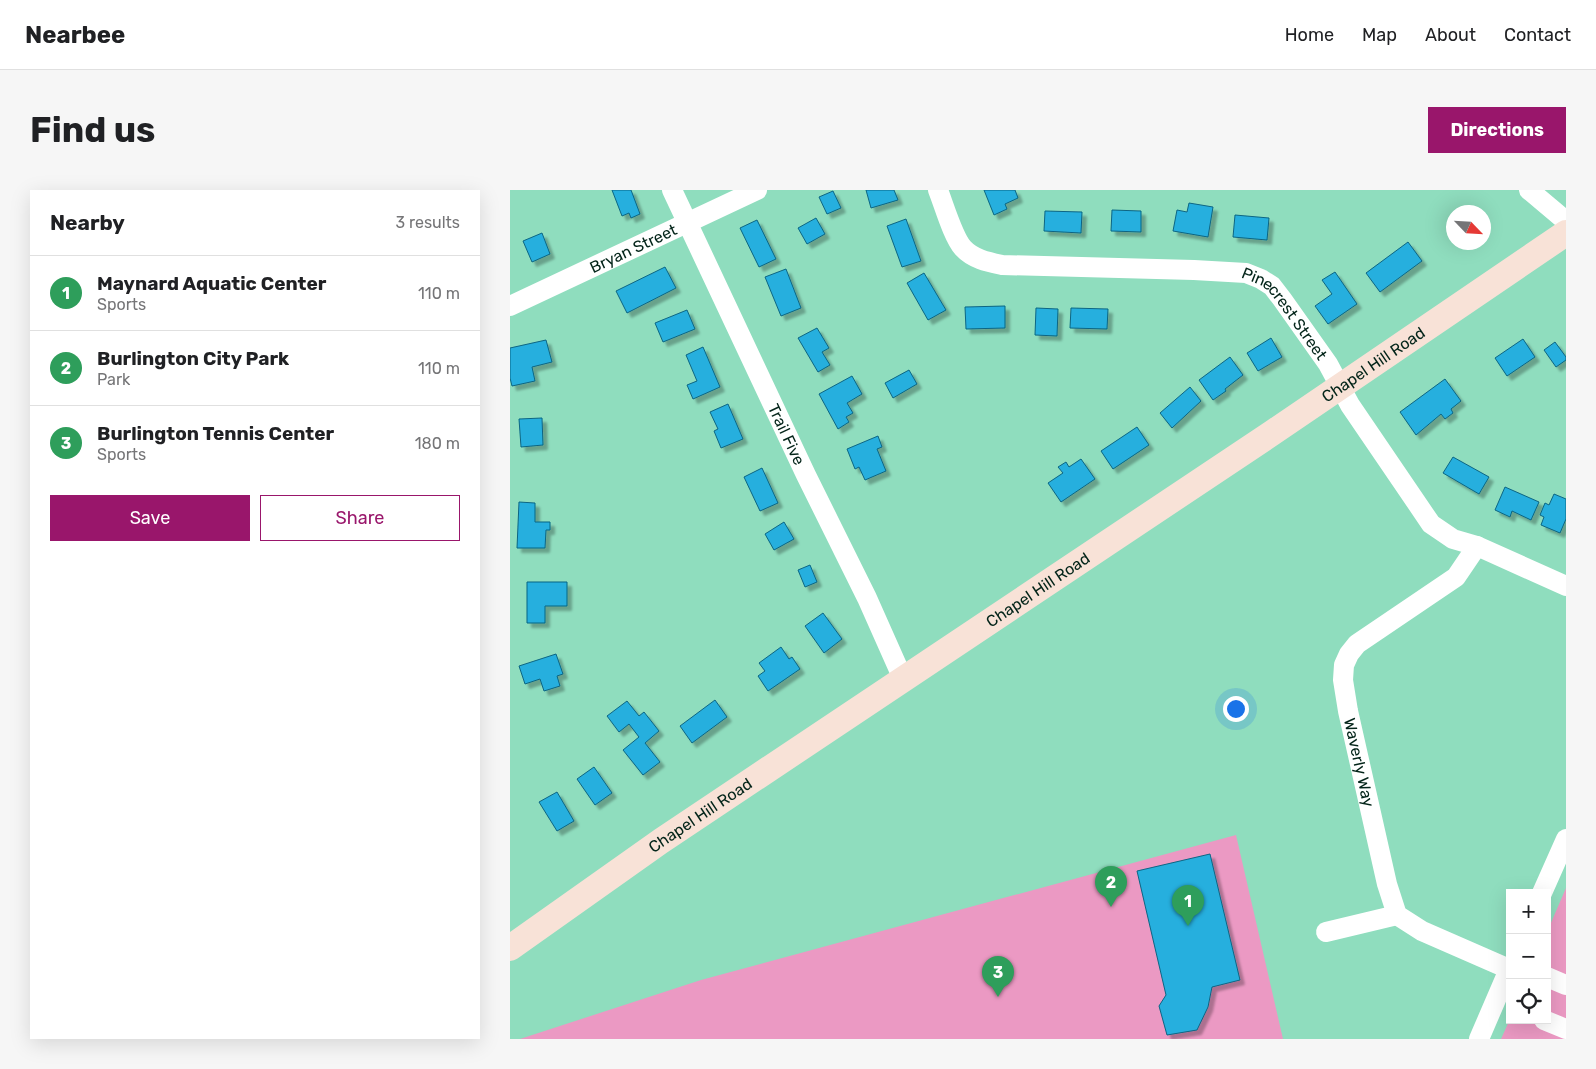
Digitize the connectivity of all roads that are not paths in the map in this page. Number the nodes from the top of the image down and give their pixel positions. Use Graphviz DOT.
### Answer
graph roads {
  1 [pos="672,190"];
  2 [pos="757,190"];
  3 [pos="938,190"];
  4 [pos="1529,190"];
  5 [pos="1566,221"];
  6 [pos="689,222"];
  7 [pos="1566,233"];
  8 [pos="1566,246"];
  9 [pos="1529,258"];
  10 [pos="510,306"];
  11 [pos="1340,386"];
  12 [pos="1477,546"];
  13 [pos="1566,586"];
  14 [pos="903,679"];
  15 [pos="1566,839"];
  16 [pos="1544,889"];
  17 [pos="1397,915"];
  18 [pos="1326,932"];
  19 [pos="510,948"];
  20 [pos="1506,967"];
  21 [pos="1507,979"];
  22 [pos="1551,979"];
  23 [pos="1566,985"];
  24 [pos="1502,1002"];
  25 [pos="1551,1023"];
  26 [pos="1566,1030"];
  27 [pos="1479,1039"];
  1 -- 6 [label="street, Trail Five"];
  2 -- 6 [label="street, Bryan Street"];
  3 -- 11 [label="street, Pinecrest Street"];
  4 -- 5 [label="street"];
  6 -- 10 [label="street, Bryan Street"];
  6 -- 14 [label="street, Trail Five"];
  7 -- 9 [label="main road, Chapel Hill Road"];
  8 -- 9 [label="main road"];
  9 -- 11 [label="main road, Chapel Hill Road"];
  11 -- 12 [label="street, Pinecrest Street"];
  11 -- 14 [label="main road, Chapel Hill Road"];
  12 -- 13 [label="street, Pinecrest Street"];
  12 -- 17 [label="street, Waverly Way"];
  14 -- 19 [label="main road, Chapel Hill Road"];
  15 -- 16 [label="street"];
  17 -- 18 [label="street"];
  17 -- 20 [label="street"];
  21 -- 24 [label="street"];
  22 -- 23 [label="street"];
  24 -- 27 [label="street"];
  25 -- 26 [label="street"];
}
